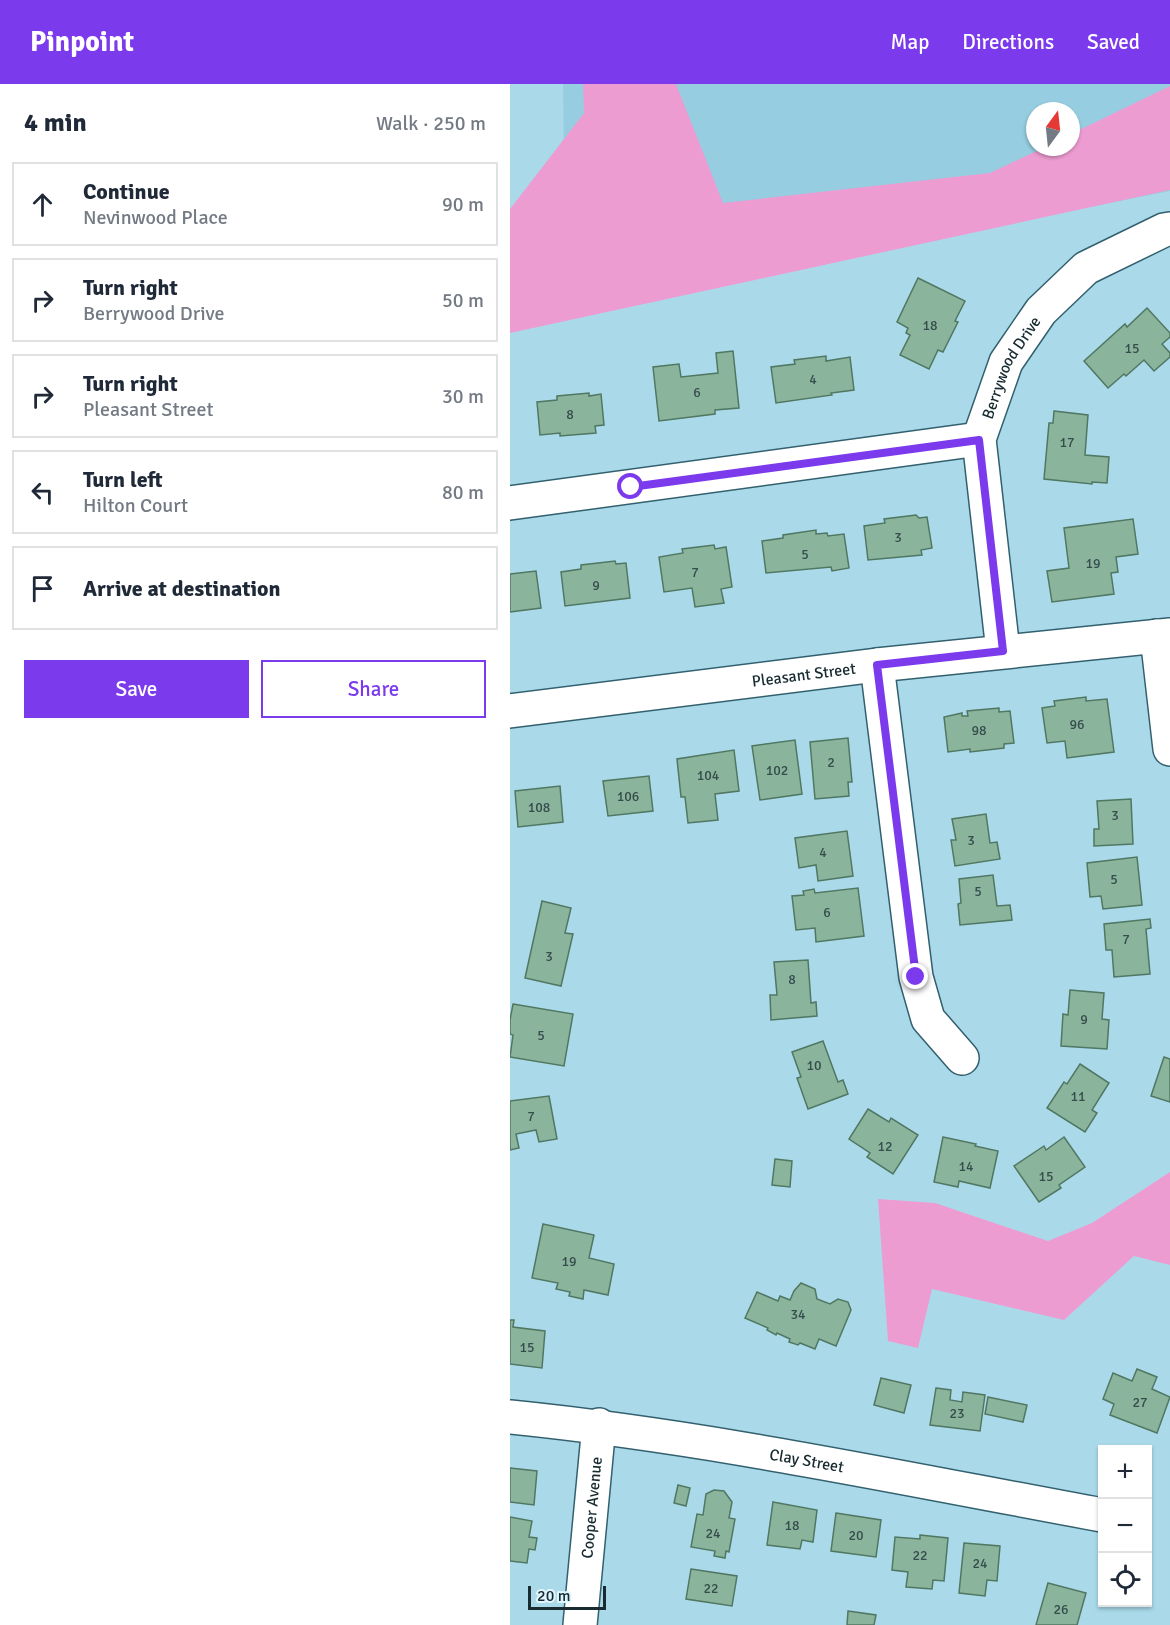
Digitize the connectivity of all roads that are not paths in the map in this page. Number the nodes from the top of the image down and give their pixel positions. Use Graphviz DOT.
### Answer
graph roads {
  1 [pos="1170,229"];
  2 [pos="979,440"];
  3 [pos="510,503"];
  4 [pos="1163,635"];
  5 [pos="1003,651"];
  6 [pos="877,665"];
  7 [pos="510,711"];
  8 [pos="1170,749"];
  9 [pos="962,1058"];
  10 [pos="510,1416"];
  11 [pos="599,1425"];
  12 [pos="1098,1514"];
  13 [pos="580,1625"];
  1 -- 2 [label="street, Berrywood Drive"];
  2 -- 3 [label="street"];
  2 -- 5 [label="street, Berrywood Drive"];
  4 -- 5 [label="street, Pleasant Street"];
  4 -- 8 [label="street"];
  5 -- 6 [label="street, Pleasant Street"];
  6 -- 7 [label="street, Pleasant Street"];
  6 -- 9 [label="street"];
  10 -- 11 [label="street, Clay Street"];
  11 -- 12 [label="street, Clay Street"];
  11 -- 13 [label="street, Cooper Avenue"];
}
